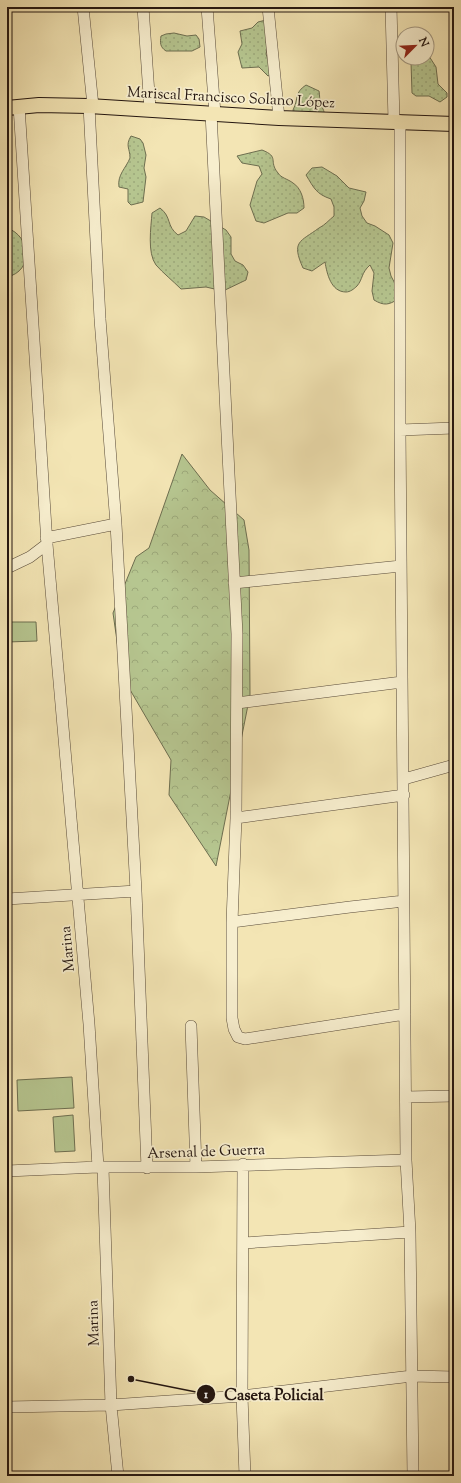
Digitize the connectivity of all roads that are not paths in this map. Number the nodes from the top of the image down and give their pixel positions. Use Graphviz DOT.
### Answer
graph roads {
  1 [pos="83,7"];
  2 [pos="143,7"];
  3 [pos="207,7"];
  4 [pos="268,7"];
  5 [pos="391,7"];
  6 [pos="91,106"];
  7 [pos="13,107"];
  8 [pos="150,109"];
  9 [pos="213,113"];
  10 [pos="279,118"];
  11 [pos="397,121"];
  12 [pos="454,124"];
  13 [pos="454,428"];
  14 [pos="400,430"];
  15 [pos="116,524"];
  16 [pos="47,541"];
  17 [pos="401,566"];
  18 [pos="7,568"];
  19 [pos="234,583"];
  20 [pos="402,682"];
  21 [pos="236,703"];
  22 [pos="454,765"];
  23 [pos="404,779"];
  24 [pos="404,796"];
  25 [pos="236,818"];
  26 [pos="136,891"];
  27 [pos="77,895"];
  28 [pos="7,899"];
  29 [pos="404,901"];
  30 [pos="232,922"];
  31 [pos="405,1014"];
  32 [pos="191,1026"];
  33 [pos="454,1096"];
  34 [pos="406,1097"];
  35 [pos="406,1160"];
  36 [pos="243,1164"];
  37 [pos="196,1167"];
  38 [pos="100,1168"];
  39 [pos="147,1168"];
  40 [pos="7,1171"];
  41 [pos="410,1232"];
  42 [pos="243,1243"];
  43 [pos="412,1376"];
  44 [pos="454,1377"];
  45 [pos="242,1396"];
  46 [pos="111,1405"];
  47 [pos="7,1407"];
  48 [pos="118,1476"];
  49 [pos="245,1476"];
  50 [pos="413,1476"];
  1 -- 6 [label="street"];
  2 -- 8 [label="street"];
  3 -- 9 [label="street"];
  4 -- 10 [label="street"];
  5 -- 11 [label="street"];
  6 -- 7 [label="main road, Mariscal Francisco Solano López"];
  6 -- 8 [label="main road, Mariscal Francisco Solano López"];
  6 -- 15 [label="street"];
  7 -- 16 [label="street, Marina"];
  8 -- 9 [label="main road, Mariscal Francisco Solano López"];
  9 -- 10 [label="main road, Mariscal Francisco Solano López"];
  9 -- 19 [label="street"];
  10 -- 11 [label="main road, Mariscal Francisco Solano López"];
  11 -- 12 [label="main road, Mariscal Francisco Solano López"];
  11 -- 14 [label="street"];
  13 -- 14 [label="street"];
  14 -- 17 [label="street"];
  15 -- 16 [label="street"];
  15 -- 26 [label="street"];
  16 -- 18 [label="street"];
  16 -- 27 [label="street, Marina"];
  17 -- 19 [label="street"];
  17 -- 20 [label="street"];
  19 -- 21 [label="street"];
  20 -- 21 [label="street"];
  20 -- 23 [label="street"];
  21 -- 25 [label="street"];
  22 -- 23 [label="street"];
  23 -- 24 [label="street"];
  24 -- 25 [label="street"];
  24 -- 29 [label="street"];
  25 -- 30 [label="street"];
  26 -- 27 [label="street"];
  26 -- 39 [label="street"];
  27 -- 28 [label="street"];
  27 -- 38 [label="street, Marina"];
  29 -- 30 [label="street"];
  29 -- 31 [label="street"];
  30 -- 31 [label="street"];
  31 -- 34 [label="street"];
  32 -- 37 [label="street"];
  33 -- 34 [label="street"];
  34 -- 35 [label="street"];
  35 -- 36 [label="street, Arsenal de Guerra"];
  35 -- 41 [label="street"];
  36 -- 37 [label="street, Arsenal de Guerra"];
  36 -- 42 [label="street"];
  37 -- 39 [label="street, Arsenal de Guerra"];
  38 -- 39 [label="street, Arsenal de Guerra"];
  38 -- 40 [label="street, Arsenal de Guerra"];
  38 -- 46 [label="street, Marina"];
  41 -- 42 [label="street"];
  41 -- 43 [label="street"];
  42 -- 45 [label="street"];
  43 -- 44 [label="street"];
  43 -- 45 [label="street"];
  43 -- 50 [label="street"];
  45 -- 46 [label="street"];
  45 -- 49 [label="street"];
  46 -- 47 [label="street"];
  46 -- 48 [label="street, Marina"];
}
